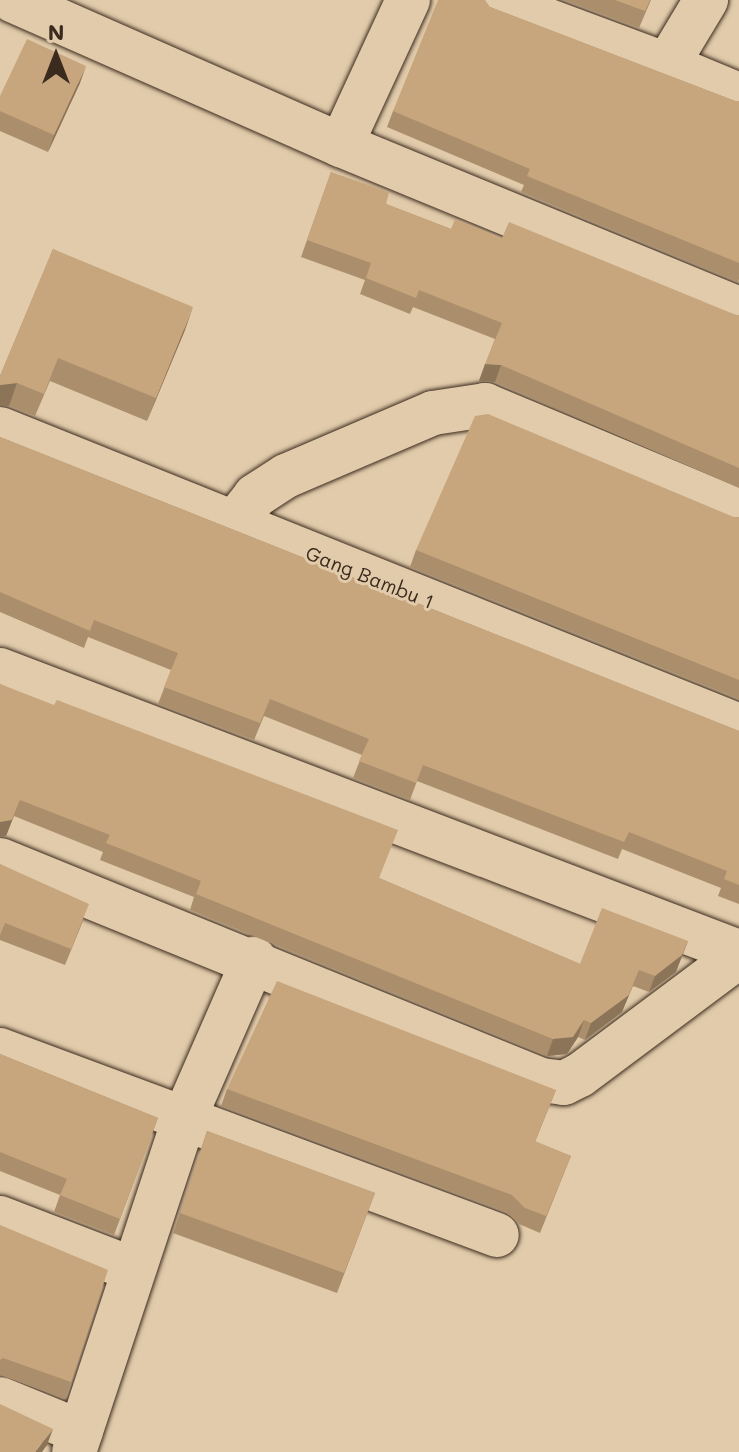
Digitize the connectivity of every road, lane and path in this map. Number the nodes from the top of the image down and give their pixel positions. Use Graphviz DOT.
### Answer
graph roads {
  1 [pos="12,0"];
  2 [pos="408,0"];
  3 [pos="493,0"];
  4 [pos="706,0"];
  5 [pos="667,65"];
  6 [pos="739,95"];
  7 [pos="341,145"];
  8 [pos="739,309"];
  9 [pos="0,429"];
  10 [pos="739,511"];
  11 [pos="235,522"];
  12 [pos="0,670"];
  13 [pos="739,726"];
  14 [pos="0,860"];
  15 [pos="739,954"];
  16 [pos="254,959"];
  17 [pos="0,1050"];
  18 [pos="184,1119"];
  19 [pos="0,1218"];
  20 [pos="497,1235"];
  21 [pos="132,1269"];
  22 [pos="0,1399"];
  23 [pos="77,1442"];
  1 -- 7 [label="street"];
  2 -- 7 [label="street"];
  3 -- 5 [label="street"];
  4 -- 5 [label="street"];
  5 -- 6 [label="street"];
  7 -- 8 [label="street"];
  9 -- 11 [label="street, Gang Bambu 1"];
  10 -- 11 [label="street"];
  11 -- 13 [label="street, Gang Bambu 1"];
  12 -- 15 [label="street"];
  14 -- 16 [label="street"];
  15 -- 16 [label="street"];
  16 -- 18 [label="street"];
  17 -- 18 [label="street"];
  18 -- 20 [label="street"];
  18 -- 21 [label="street"];
  19 -- 21 [label="street"];
  21 -- 23 [label="street"];
  22 -- 23 [label="street"];
}
